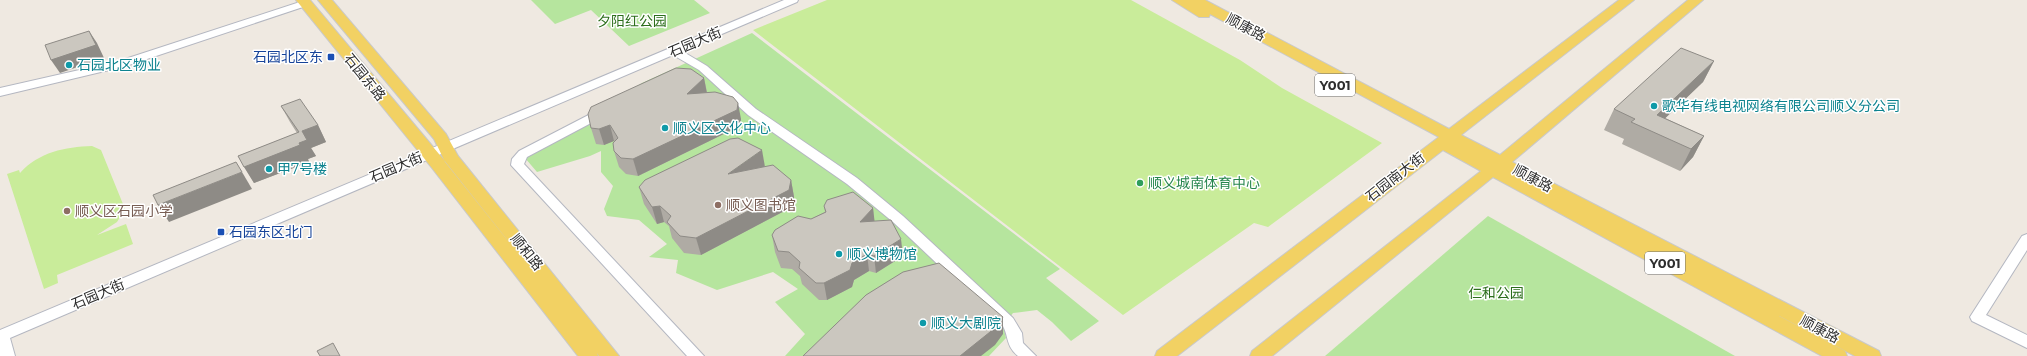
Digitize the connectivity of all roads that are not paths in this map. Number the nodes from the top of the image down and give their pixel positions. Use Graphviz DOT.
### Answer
graph roads {
  1 [pos="325,0"];
  2 [pos="793,0"];
  3 [pos="1179,0"];
  4 [pos="1195,0"];
  5 [pos="1627,0"];
  6 [pos="1696,0"];
  7 [pos="304,1"];
  8 [pos="672,51"];
  9 [pos="698,64"];
  10 [pos="0,92"];
  11 [pos="613,106"];
  12 [pos="1445,138"];
  13 [pos="446,147"];
  14 [pos="428,154"];
  15 [pos="1497,166"];
  16 [pos="2027,239"];
  17 [pos="0,336"];
  18 [pos="2027,342"];
  19 [pos="7,356"];
  20 [pos="589,356"];
  21 [pos="610,356"];
  22 [pos="696,356"];
  23 [pos="1028,356"];
  24 [pos="1164,356"];
  25 [pos="1259,356"];
  26 [pos="1838,356"];
  27 [pos="1872,356"];
  1 -- 13 [label="main road, 石园东路"];
  2 -- 8 [label="street, 石园大街"];
  3 -- 12 [label="main road, 顺康路 / Y001"];
  4 -- 12 [label="main road, 顺康路"];
  5 -- 12 [label="main road, 石园南大街"];
  6 -- 15 [label="main road"];
  7 -- 10 [label="street"];
  7 -- 14 [label="main road, 石园东路"];
  8 -- 9 [label="street"];
  8 -- 9 [label="street"];
  8 -- 13 [label="street, 石园大街"];
  9 -- 23 [label="street"];
  11 -- 22 [label="street"];
  12 -- 15 [label="main road, 顺康路"];
  12 -- 24 [label="main road, 石园南大街"];
  13 -- 14 [label="street, 石园大街"];
  13 -- 21 [label="main road, 顺和路"];
  14 -- 17 [label="street, 石园大街"];
  14 -- 20 [label="main road, 顺和路"];
  15 -- 25 [label="main road"];
  15 -- 26 [label="main road, 顺康路 / Y001"];
  15 -- 27 [label="main road, 顺康路"];
  16 -- 18 [label="street"];
  17 -- 19 [label="street"];
}
